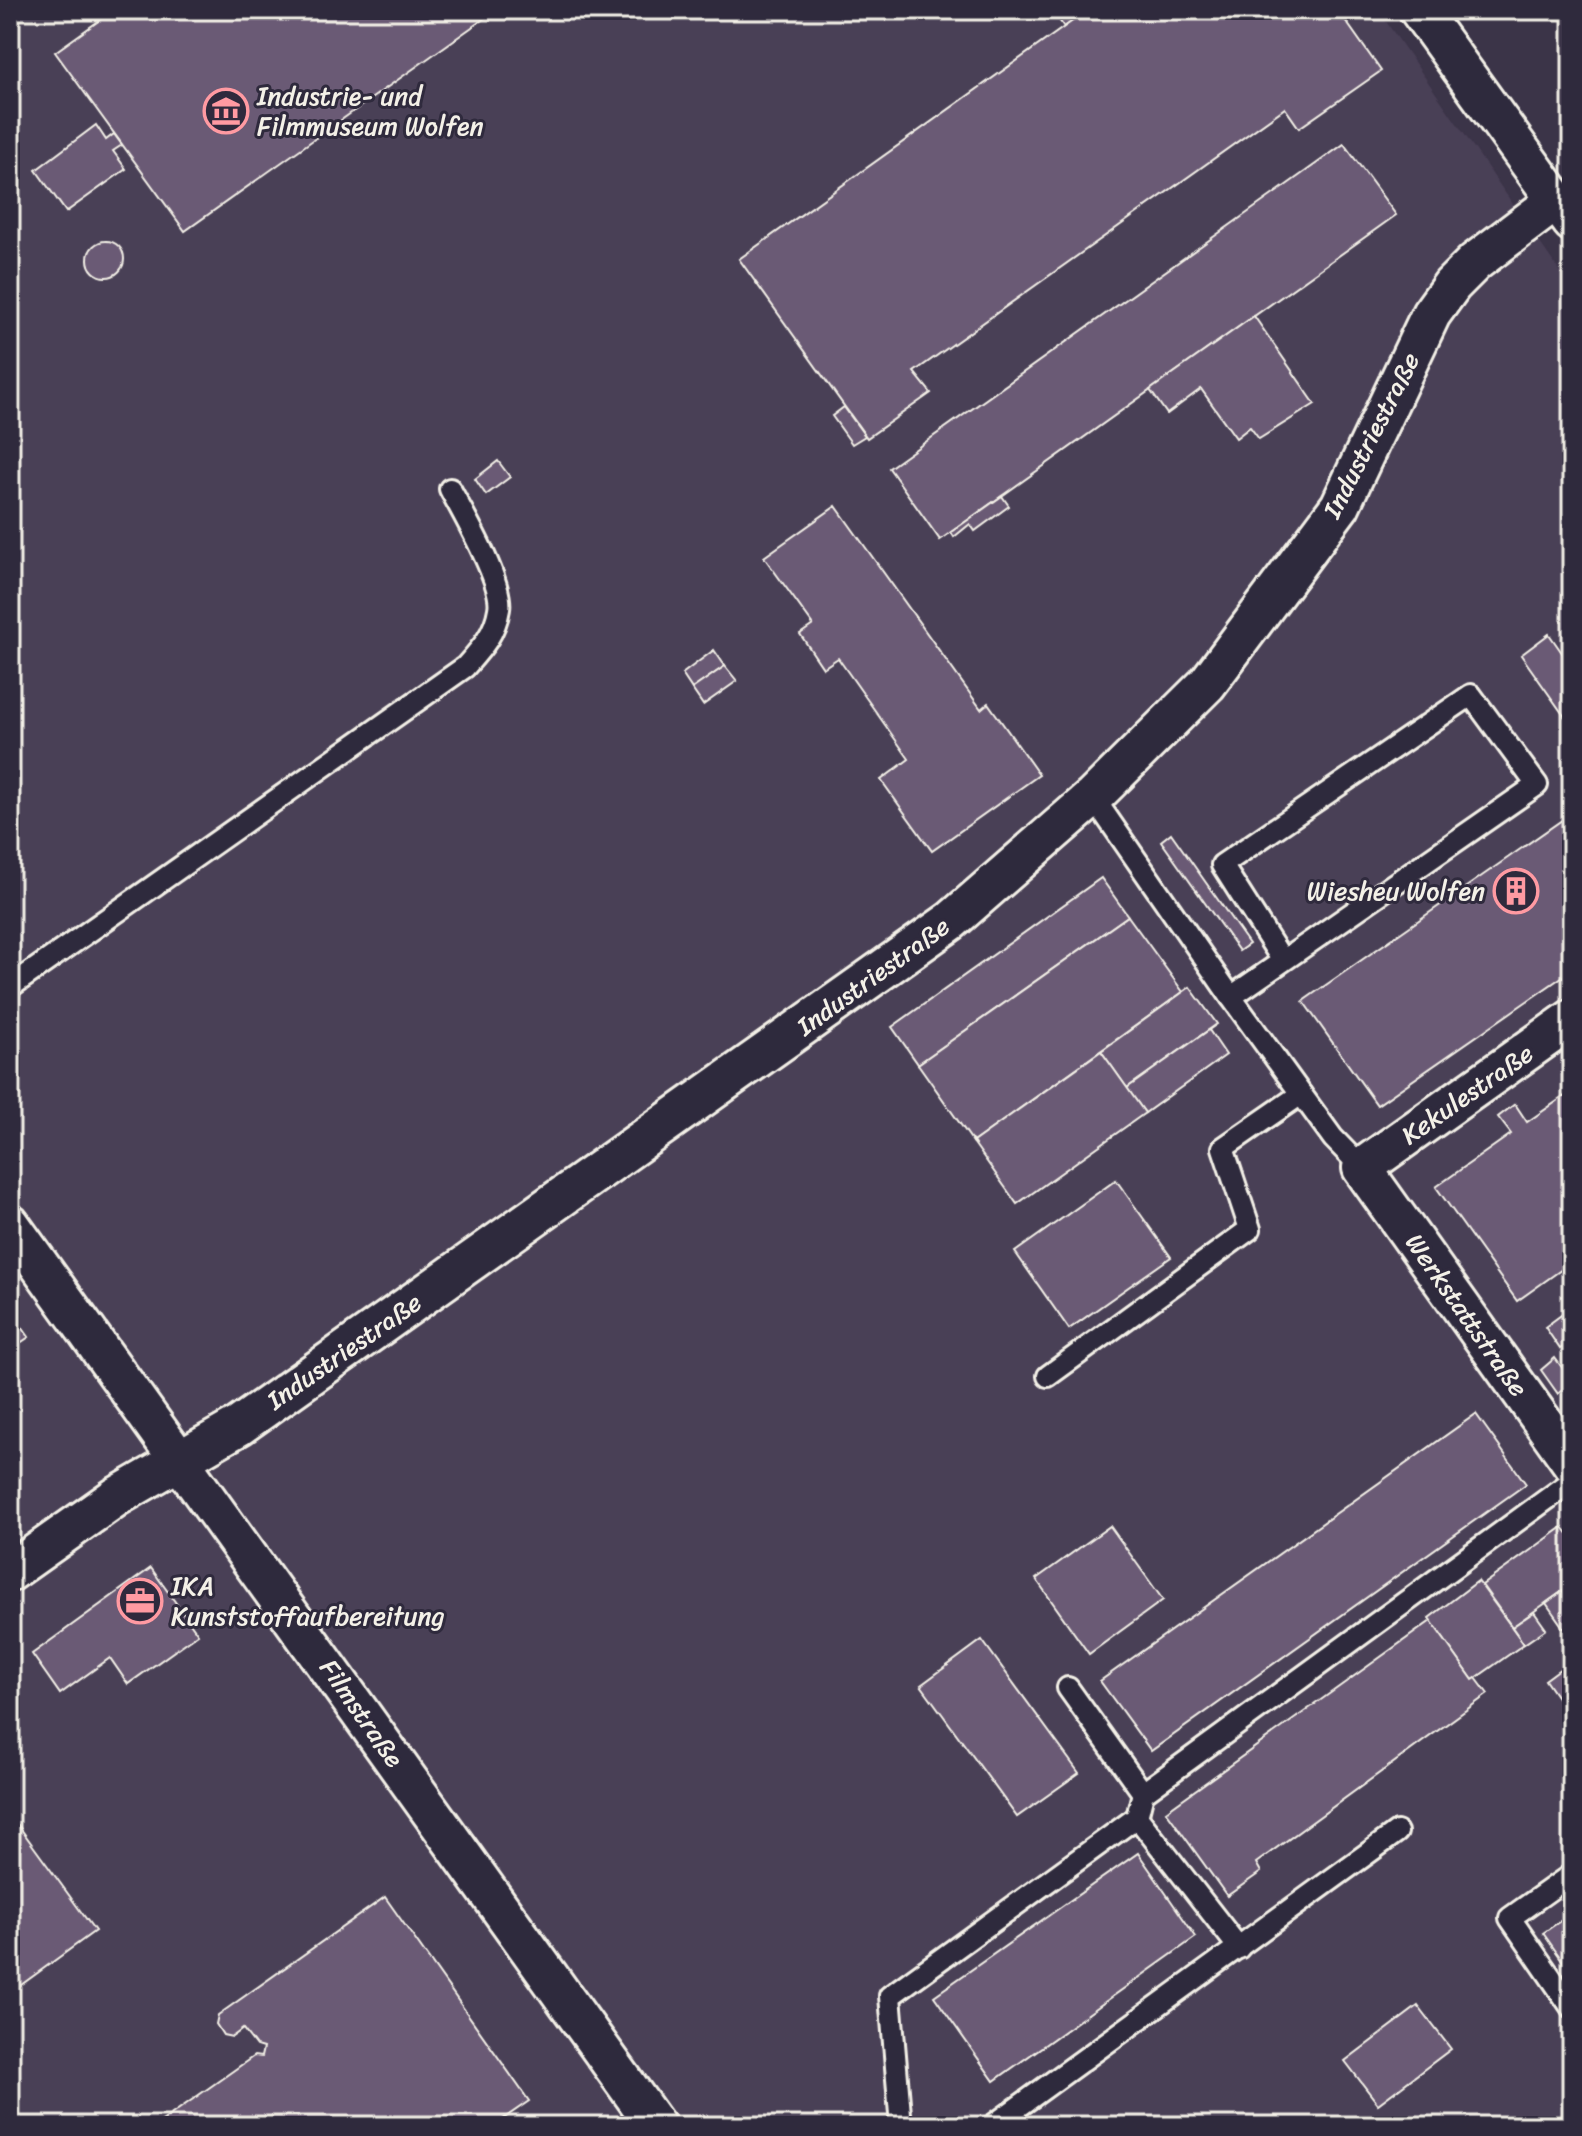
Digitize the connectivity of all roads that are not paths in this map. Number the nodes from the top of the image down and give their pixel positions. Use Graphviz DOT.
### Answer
graph roads {
  1 [pos="1419,10"];
  2 [pos="1564,211"];
  3 [pos="450,489"];
  4 [pos="1093,797"];
  5 [pos="1283,961"];
  6 [pos="10,987"];
  7 [pos="1231,997"];
  8 [pos="1572,1019"];
  9 [pos="1301,1094"];
  10 [pos="1362,1168"];
  11 [pos="10,1224"];
  12 [pos="1048,1376"];
  13 [pos="181,1460"];
  14 [pos="1572,1463"];
  15 [pos="1572,1481"];
  16 [pos="10,1572"];
  17 [pos="1068,1688"];
  18 [pos="1143,1793"];
  19 [pos="1137,1817"];
  20 [pos="1397,1832"];
  21 [pos="1572,1874"];
  22 [pos="1239,1948"];
  23 [pos="1572,2008"];
  24 [pos="656,2126"];
  25 [pos="901,2126"];
  26 [pos="992,2126"];
  1 -- 2 [label="street"];
  2 -- 4 [label="street, Industriestraße"];
  3 -- 6 [label="lane"];
  4 -- 7 [label="lane"];
  4 -- 13 [label="street, Industriestraße"];
  5 -- 5 [label="lane"];
  5 -- 7 [label="lane"];
  7 -- 9 [label="lane"];
  8 -- 10 [label="street, Kekulestraße"];
  9 -- 10 [label="lane"];
  9 -- 12 [label="lane"];
  10 -- 14 [label="street, Werkstattstraße"];
  11 -- 13 [label="street, Filmstraße"];
  13 -- 16 [label="street, Industriestraße"];
  13 -- 24 [label="street, Filmstraße"];
  15 -- 18 [label="lane"];
  17 -- 18 [label="lane"];
  18 -- 19 [label="lane"];
  19 -- 22 [label="lane"];
  19 -- 25 [label="lane"];
  20 -- 22 [label="lane"];
  21 -- 23 [label="lane"];
  22 -- 26 [label="lane"];
}
